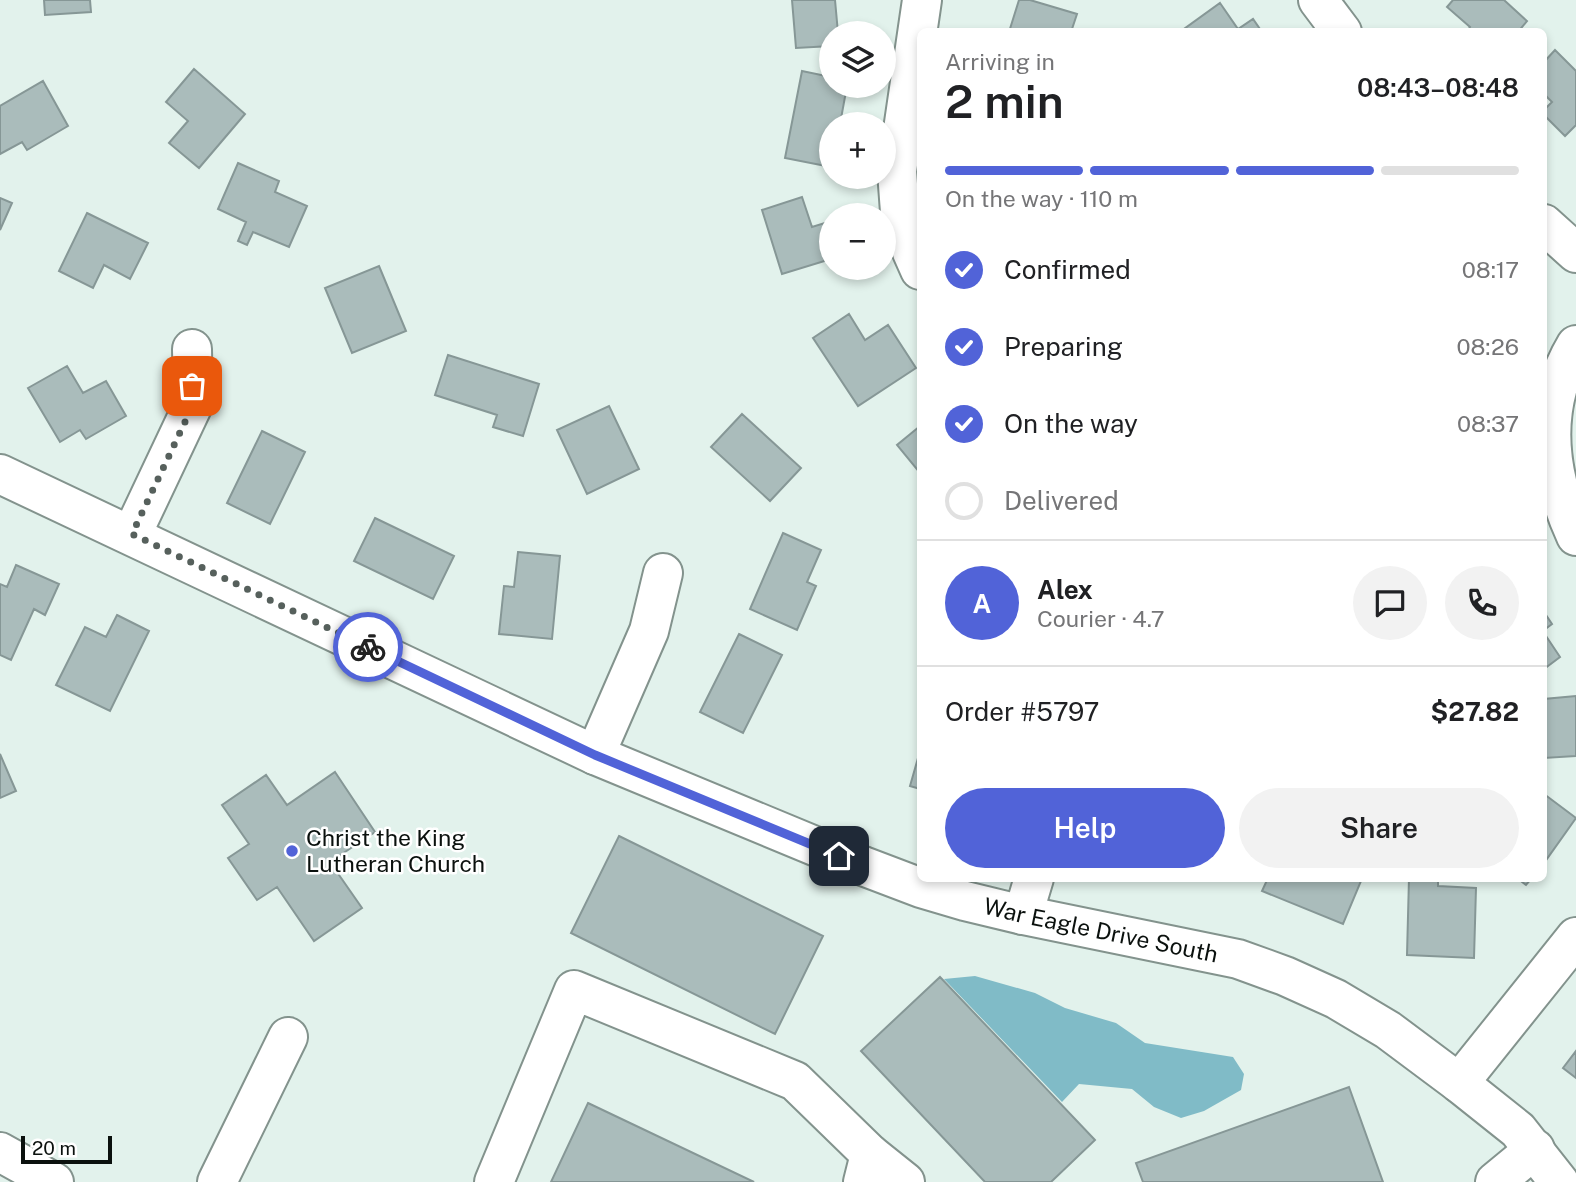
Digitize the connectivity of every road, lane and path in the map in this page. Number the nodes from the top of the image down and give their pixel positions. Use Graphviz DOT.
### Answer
graph roads {
  1 [pos="922,0"];
  2 [pos="1318,0"];
  3 [pos="918,28"];
  4 [pos="1339,28"];
  5 [pos="917,34"];
  6 [pos="1547,228"];
  7 [pos="1576,253"];
  8 [pos="917,263"];
  9 [pos="1576,345"];
  10 [pos="192,349"];
  11 [pos="0,474"];
  12 [pos="132,534"];
  13 [pos="1576,536"];
  14 [pos="663,573"];
  15 [pos="595,755"];
  16 [pos="1033,882"];
  17 [pos="1023,915"];
  18 [pos="1576,937"];
  19 [pos="288,1037"];
  20 [pos="1459,1083"];
  21 [pos="1535,1149"];
  22 [pos="0,1152"];
  23 [pos="866,1168"];
  24 [pos="54,1182"];
  25 [pos="217,1182"];
  26 [pos="494,1182"];
  27 [pos="905,1182"];
  28 [pos="1495,1182"];
  29 [pos="1559,1182"];
  1 -- 3 [label="street"];
  2 -- 4 [label="street"];
  5 -- 8 [label="street"];
  6 -- 7 [label="street"];
  9 -- 13 [label="street"];
  10 -- 12 [label="street"];
  11 -- 12 [label="street, War Eagle Drive South"];
  12 -- 15 [label="street, War Eagle Drive South"];
  14 -- 15 [label="street"];
  15 -- 17 [label="street, War Eagle Drive South"];
  16 -- 17 [label="street"];
  17 -- 20 [label="street, War Eagle Drive South"];
  18 -- 20 [label="street"];
  19 -- 25 [label="street"];
  20 -- 21 [label="street, War Eagle Drive South"];
  21 -- 28 [label="street"];
  21 -- 29 [label="street, War Eagle Drive South"];
  22 -- 24 [label="street"];
  23 -- 26 [label="street"];
  23 -- 27 [label="street"];
}
